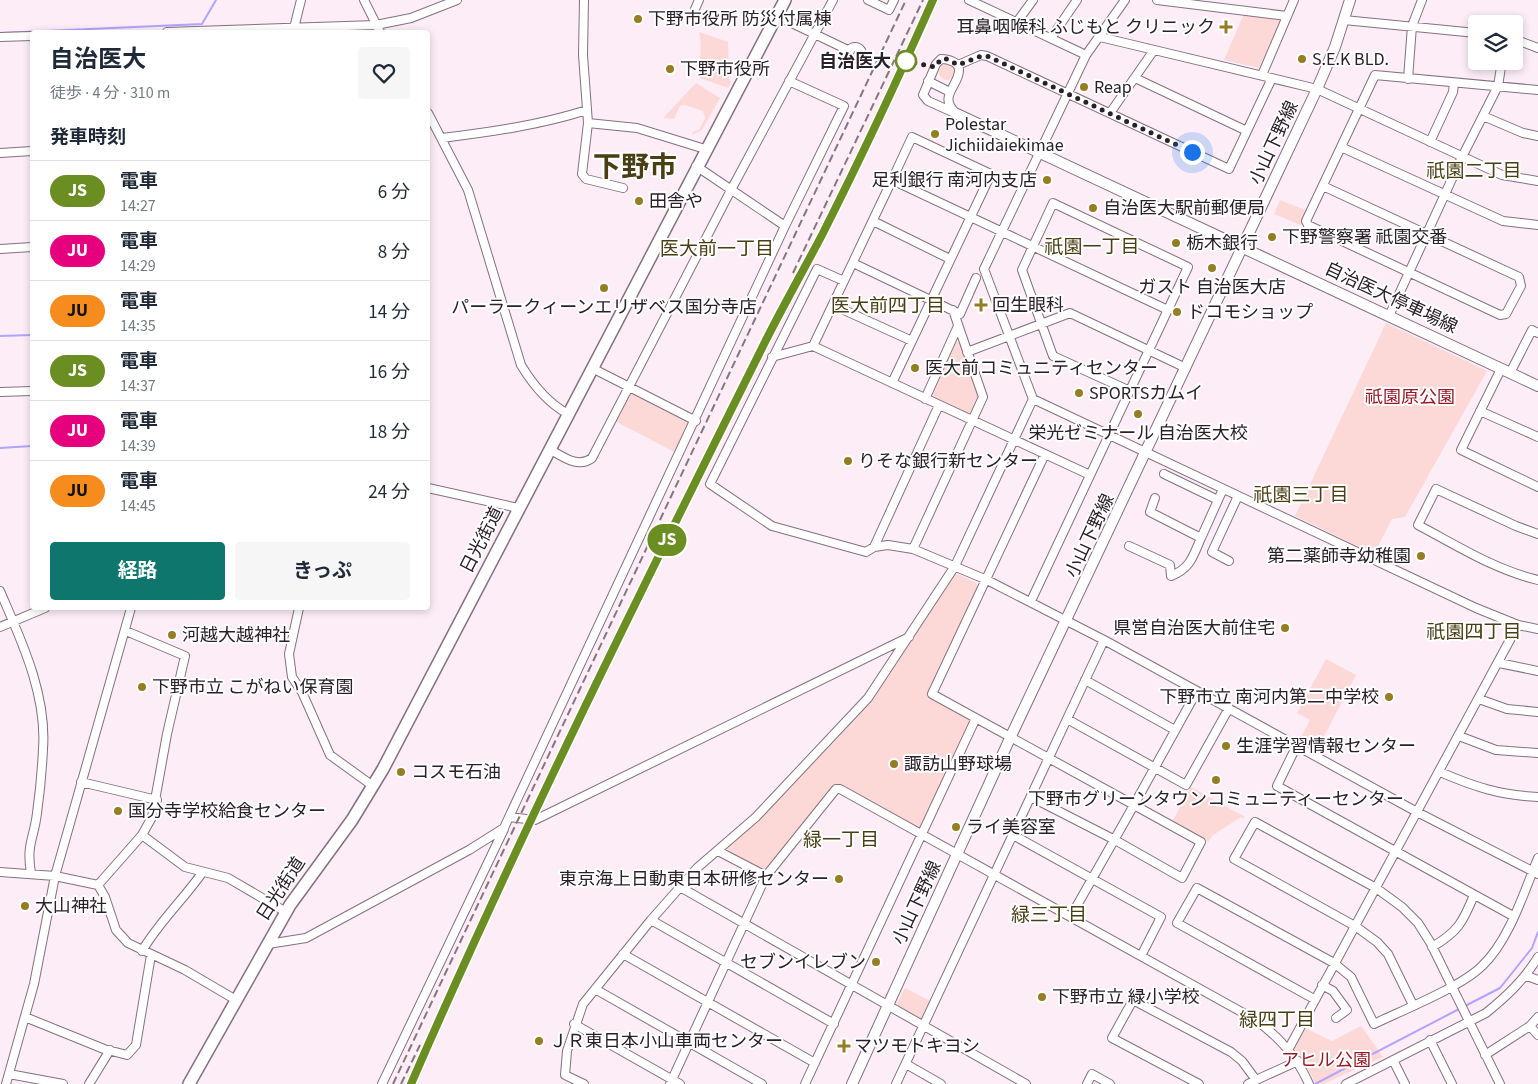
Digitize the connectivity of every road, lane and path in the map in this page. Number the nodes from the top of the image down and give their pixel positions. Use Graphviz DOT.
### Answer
graph roads {
  1 [pos="301,0"];
  2 [pos="364,0"];
  3 [pos="457,0"];
  4 [pos="584,0"];
  5 [pos="699,0"];
  6 [pos="785,0"];
  7 [pos="833,0"];
  8 [pos="868,0"];
  9 [pos="894,0"];
  10 [pos="969,0"];
  11 [pos="1033,0"];
  12 [pos="1077,0"];
  13 [pos="1125,0"];
  14 [pos="1157,0"];
  15 [pos="1294,0"];
  16 [pos="1350,0"];
  17 [pos="1422,0"];
  18 [pos="986,4"];
  19 [pos="695,9"];
  20 [pos="777,16"];
  21 [pos="1287,16"];
  22 [pos="1344,20"];
  23 [pos="1017,22"];
  24 [pos="1412,26"];
  25 [pos="378,29"];
  26 [pos="294,30"];
  27 [pos="336,30"];
  28 [pos="1468,32"];
  29 [pos="815,34"];
  30 [pos="30,36"];
  31 [pos="0,37"];
  32 [pos="1100,37"];
  33 [pos="1051,38"];
  34 [pos="1523,42"];
  35 [pos="1538,48"];
  36 [pos="850,50"];
  37 [pos="1154,50"];
  38 [pos="1086,55"];
  39 [pos="958,65"];
  40 [pos="1501,70"];
  41 [pos="1262,75"];
  42 [pos="1135,78"];
  43 [pos="1272,78"];
  44 [pos="1408,79"];
  45 [pos="790,81"];
  46 [pos="928,82"];
  47 [pos="1454,83"];
  48 [pos="1498,86"];
  49 [pos="1317,89"];
  50 [pos="1538,90"];
  51 [pos="950,92"];
  52 [pos="1067,93"];
  53 [pos="1359,109"];
  54 [pos="587,110"];
  55 [pos="1110,113"];
  56 [pos="957,114"];
  57 [pos="1483,116"];
  58 [pos="430,117"];
  59 [pos="588,123"];
  60 [pos="1247,131"];
  61 [pos="1538,136"];
  62 [pos="442,138"];
  63 [pos="1430,142"];
  64 [pos="1341,147"];
  65 [pos="705,149"];
  66 [pos="30,151"];
  67 [pos="1039,151"];
  68 [pos="0,153"];
  69 [pos="1462,157"];
  70 [pos="696,166"];
  71 [pos="892,180"];
  72 [pos="1538,181"];
  73 [pos="1323,186"];
  74 [pos="624,188"];
  75 [pos="731,190"];
  76 [pos="1445,196"];
  77 [pos="971,217"];
  78 [pos="873,221"];
  79 [pos="1538,225"];
  80 [pos="785,226"];
  81 [pos="1002,231"];
  82 [pos="1427,234"];
  83 [pos="1033,246"];
  84 [pos="30,247"];
  85 [pos="1243,247"];
  86 [pos="0,249"];
  87 [pos="950,259"];
  88 [pos="853,263"];
  89 [pos="1409,273"];
  90 [pos="976,278"];
  91 [pos="844,281"];
  92 [pos="932,300"];
  93 [pos="833,305"];
  94 [pos="953,310"];
  95 [pos="1168,310"];
  96 [pos="1389,316"];
  97 [pos="1042,323"];
  98 [pos="958,326"];
  99 [pos="1538,333"];
  100 [pos="1009,336"];
  101 [pos="912,341"];
  102 [pos="814,346"];
  103 [pos="1149,350"];
  104 [pos="967,352"];
  105 [pos="772,357"];
  106 [pos="592,368"];
  107 [pos="1186,368"];
  108 [pos="1505,371"];
  109 [pos="892,384"];
  110 [pos="1538,386"];
  111 [pos="630,387"];
  112 [pos="30,391"];
  113 [pos="1130,391"];
  114 [pos="0,392"];
  115 [pos="925,399"];
  116 [pos="1033,399"];
  117 [pos="939,406"];
  118 [pos="1480,411"];
  119 [pos="568,414"];
  120 [pos="696,421"];
  121 [pos="972,421"];
  122 [pos="1109,434"];
  123 [pos="1538,437"];
  124 [pos="1014,440"];
  125 [pos="549,449"];
  126 [pos="1147,453"];
  127 [pos="1045,454"];
  128 [pos="1164,474"];
  129 [pos="1090,475"];
  130 [pos="1538,486"];
  131 [pos="430,488"];
  132 [pos="1223,489"];
  133 [pos="1238,496"];
  134 [pos="1155,498"];
  135 [pos="1218,500"];
  136 [pos="518,508"];
  137 [pos="1538,534"];
  138 [pos="1201,538"];
  139 [pos="874,546"];
  140 [pos="1129,546"];
  141 [pos="913,549"];
  142 [pos="1229,561"];
  143 [pos="955,566"];
  144 [pos="987,580"];
  145 [pos="1538,580"];
  146 [pos="0,591"];
  147 [pos="1031,601"];
  148 [pos="40,610"];
  149 [pos="131,610"];
  150 [pos="299,610"];
  151 [pos="1068,621"];
  152 [pos="13,622"];
  153 [pos="1518,625"];
  154 [pos="0,627"];
  155 [pos="1538,629"];
  156 [pos="126,631"];
  157 [pos="909,637"];
  158 [pos="1104,640"];
  159 [pos="1499,663"];
  160 [pos="1538,671"];
  161 [pos="1085,680"];
  162 [pos="1197,691"];
  163 [pos="1479,699"];
  164 [pos="1229,708"];
  165 [pos="1538,712"];
  166 [pos="976,718"];
  167 [pos="1066,719"];
  168 [pos="1174,730"];
  169 [pos="1012,736"];
  170 [pos="1459,736"];
  171 [pos="1297,745"];
  172 [pos="1538,753"];
  173 [pos="1049,757"];
  174 [pos="1154,766"];
  175 [pos="1440,772"];
  176 [pos="81,782"];
  177 [pos="373,786"];
  178 [pos="1031,797"];
  179 [pos="1538,797"];
  180 [pos="157,800"];
  181 [pos="1134,805"];
  182 [pos="1418,812"];
  183 [pos="509,817"];
  184 [pos="504,828"];
  185 [pos="922,834"];
  186 [pos="142,835"];
  187 [pos="1013,835"];
  188 [pos="1114,840"];
  189 [pos="718,851"];
  190 [pos="1396,852"];
  191 [pos="958,853"];
  192 [pos="1538,858"];
  193 [pos="0,872"];
  194 [pos="1535,872"];
  195 [pos="31,873"];
  196 [pos="202,873"];
  197 [pos="995,873"];
  198 [pos="55,876"];
  199 [pos="766,876"];
  200 [pos="1092,879"];
  201 [pos="98,885"];
  202 [pos="680,887"];
  203 [pos="1376,888"];
  204 [pos="1474,895"];
  205 [pos="286,912"];
  206 [pos="1071,916"];
  207 [pos="1513,916"];
  208 [pos="651,920"];
  209 [pos="745,924"];
  210 [pos="1355,926"];
  211 [pos="268,944"];
  212 [pos="1432,947"];
  213 [pos="142,951"];
  214 [pos="623,954"];
  215 [pos="151,955"];
  216 [pos="1141,956"];
  217 [pos="1538,957"];
  218 [pos="726,963"];
  219 [pos="1334,963"];
  220 [pos="1527,976"];
  221 [pos="1538,980"];
  222 [pos="852,985"];
  223 [pos="1322,985"];
  224 [pos="1452,986"];
  225 [pos="595,988"];
  226 [pos="1314,999"];
  227 [pos="236,1000"];
  228 [pos="708,1002"];
  229 [pos="888,1004"];
  230 [pos="1413,1005"];
  231 [pos="25,1017"];
  232 [pos="1538,1017"];
  233 [pos="1336,1018"];
  234 [pos="1469,1021"];
  235 [pos="574,1024"];
  236 [pos="834,1024"];
  237 [pos="923,1026"];
  238 [pos="1530,1026"];
  239 [pos="1538,1035"];
  240 [pos="1430,1040"];
  241 [pos="689,1042"];
  242 [pos="110,1050"];
  243 [pos="1288,1050"];
  244 [pos="1485,1054"];
  245 [pos="1393,1060"];
  246 [pos="1298,1061"];
  247 [pos="815,1063"];
  248 [pos="906,1064"];
  249 [pos="9,1074"];
  250 [pos="1357,1081"];
  251 [pos="671,1082"];
  252 [pos="1252,1082"];
  253 [pos="6,1084"];
  254 [pos="63,1084"];
  255 [pos="89,1084"];
  256 [pos="189,1084"];
  257 [pos="382,1084"];
  258 [pos="584,1084"];
  259 [pos="680,1084"];
  260 [pos="762,1084"];
  261 [pos="805,1084"];
  262 [pos="852,1084"];
  263 [pos="896,1084"];
  264 [pos="941,1084"];
  265 [pos="1026,1084"];
  266 [pos="1087,1084"];
  267 [pos="1110,1084"];
  268 [pos="1199,1084"];
  269 [pos="1309,1084"];
  270 [pos="1346,1084"];
  271 [pos="1405,1084"];
  272 [pos="1452,1084"];
  273 [pos="1500,1084"];
  1 -- 26 [label="street"];
  2 -- 25 [label="street"];
  3 -- 25 [label="street"];
  4 -- 54 [label="street"];
  5 -- 19 [label="street"];
  6 -- 20 [label="highway, 日光街道"];
  7 -- 29 [label="street"];
  8 -- 9 [label="street"];
  10 -- 18 [label="street"];
  11 -- 23 [label="street"];
  12 -- 33 [label="street"];
  13 -- 32 [label="street"];
  14 -- 21 [label="street"];
  15 -- 21 [label="street"];
  16 -- 22 [label="main road, 小山下野線"];
  17 -- 24 [label="street"];
  18 -- 23 [label="street"];
  20 -- 29 [label="street"];
  20 -- 65 [label="highway, 日光街道"];
  21 -- 41 [label="street"];
  22 -- 24 [label="street"];
  22 -- 49 [label="main road, 小山下野線"];
  23 -- 33 [label="street"];
  24 -- 28 [label="street"];
  24 -- 44 [label="street"];
  25 -- 27 [label="street"];
  29 -- 36 [label="street"];
  29 -- 45 [label="street"];
  30 -- 31 [label="street"];
  32 -- 37 [label="street"];
  32 -- 38 [label="street"];
  33 -- 38 [label="street"];
  34 -- 35 [label="street"];
  37 -- 41 [label="street"];
  37 -- 42 [label="street"];
  38 -- 52 [label="street"];
  39 -- 46 [label="street"];
  39 -- 51 [label="street"];
  39 -- 52 [label="street"];
  40 -- 48 [label="street"];
  41 -- 43 [label="street"];
  42 -- 55 [label="street"];
  42 -- 60 [label="street"];
  43 -- 49 [label="street"];
  43 -- 60 [label="street"];
  44 -- 47 [label="street"];
  44 -- 53 [label="street"];
  45 -- 75 [label="street"];
  45 -- 80 [label="street"];
  46 -- 51 [label="street"];
  46 -- 56 [label="street"];
  47 -- 48 [label="street"];
  47 -- 63 [label="street"];
  48 -- 50 [label="street"];
  48 -- 57 [label="street"];
  49 -- 53 [label="street"];
  49 -- 85 [label="main road, 小山下野線"];
  51 -- 56 [label="street"];
  52 -- 55 [label="street"];
  52 -- 67 [label="street"];
  53 -- 63 [label="street"];
  53 -- 64 [label="street"];
  54 -- 59 [label="street"];
  54 -- 62 [label="street"];
  55 -- 60 [label="street"];
  56 -- 67 [label="main road, 自治医大停車場線"];
  57 -- 61 [label="street"];
  57 -- 69 [label="street"];
  58 -- 62 [label="street"];
  59 -- 65 [label="street"];
  59 -- 74 [label="street"];
  62 -- 119 [label="street"];
  63 -- 69 [label="street"];
  64 -- 73 [label="street"];
  64 -- 76 [label="street"];
  65 -- 70 [label="highway, 日光街道"];
  66 -- 68 [label="street"];
  67 -- 81 [label="street"];
  67 -- 85 [label="main road, 自治医大停車場線"];
  69 -- 72 [label="street"];
  69 -- 76 [label="street"];
  70 -- 75 [label="street"];
  70 -- 106 [label="highway, 日光街道"];
  71 -- 77 [label="street"];
  71 -- 77 [label="street"];
  71 -- 78 [label="street"];
  73 -- 82 [label="street"];
  73 -- 89 [label="street"];
  75 -- 80 [label="street"];
  75 -- 111 [label="street"];
  76 -- 79 [label="street"];
  76 -- 82 [label="street"];
  77 -- 81 [label="street"];
  77 -- 87 [label="street"];
  78 -- 87 [label="street"];
  78 -- 88 [label="street"];
  80 -- 120 [label="street"];
  81 -- 83 [label="street"];
  81 -- 100 [label="street"];
  82 -- 89 [label="street"];
  82 -- 89 [label="street"];
  83 -- 95 [label="street"];
  83 -- 95 [label="street"];
  83 -- 97 [label="street"];
  84 -- 86 [label="street"];
  85 -- 96 [label="main road, 自治医大停車場線"];
  85 -- 107 [label="main road, 小山下野線"];
  87 -- 92 [label="street"];
  88 -- 91 [label="street"];
  88 -- 92 [label="street"];
  89 -- 96 [label="street"];
  90 -- 94 [label="street"];
  91 -- 93 [label="street"];
  91 -- 105 [label="street"];
  92 -- 94 [label="street"];
  92 -- 101 [label="street"];
  93 -- 101 [label="street"];
  93 -- 102 [label="street"];
  94 -- 98 [label="street"];
  95 -- 103 [label="street"];
  96 -- 108 [label="main road, 自治医大停車場線"];
  97 -- 100 [label="street"];
  97 -- 103 [label="street"];
  97 -- 113 [label="street"];
  98 -- 104 [label="street"];
  98 -- 115 [label="street"];
  99 -- 108 [label="street"];
  100 -- 104 [label="street"];
  100 -- 116 [label="street"];
  101 -- 109 [label="street"];
  102 -- 105 [label="street"];
  102 -- 109 [label="street"];
  103 -- 107 [label="street"];
  103 -- 113 [label="street"];
  104 -- 121 [label="street"];
  105 -- 139 [label="street"];
  106 -- 111 [label="street"];
  106 -- 119 [label="highway, 日光街道"];
  107 -- 126 [label="main road, 小山下野線"];
  108 -- 110 [label="main road, 自治医大停車場線"];
  108 -- 118 [label="street"];
  109 -- 115 [label="street"];
  111 -- 120 [label="street"];
  111 -- 125 [label="street"];
  112 -- 114 [label="street"];
  113 -- 122 [label="street"];
  115 -- 117 [label="street"];
  116 -- 122 [label="street"];
  116 -- 124 [label="street"];
  117 -- 121 [label="street"];
  117 -- 139 [label="street"];
  118 -- 123 [label="street"];
  118 -- 130 [label="street"];
  119 -- 125 [label="highway, 日光街道"];
  120 -- 183 [label="street"];
  121 -- 124 [label="street"];
  121 -- 141 [label="street"];
  122 -- 126 [label="street"];
  122 -- 129 [label="street"];
  124 -- 127 [label="street"];
  124 -- 143 [label="street"];
  125 -- 136 [label="highway, 日光街道"];
  126 -- 132 [label="street"];
  126 -- 151 [label="main road, 小山下野線"];
  127 -- 129 [label="street"];
  127 -- 144 [label="street"];
  128 -- 135 [label="street"];
  129 -- 147 [label="street"];
  131 -- 136 [label="street"];
  132 -- 133 [label="street"];
  132 -- 135 [label="street"];
  133 -- 142 [label="street"];
  133 -- 153 [label="street"];
  134 -- 138 [label="street"];
  135 -- 138 [label="street"];
  136 -- 177 [label="highway, 日光街道"];
  137 -- 145 [label="street"];
  138 -- 140 [label="street"];
  139 -- 141 [label="street"];
  141 -- 143 [label="street"];
  143 -- 144 [label="street"];
  143 -- 157 [label="street"];
  144 -- 147 [label="street"];
  144 -- 166 [label="street"];
  146 -- 152 [label="street"];
  147 -- 151 [label="street"];
  148 -- 152 [label="street"];
  149 -- 156 [label="street"];
  150 -- 177 [label="street"];
  151 -- 158 [label="street"];
  151 -- 169 [label="main road, 小山下野線"];
  152 -- 154 [label="street"];
  152 -- 195 [label="street"];
  153 -- 155 [label="street"];
  153 -- 159 [label="street"];
  156 -- 176 [label="street"];
  156 -- 180 [label="street"];
  157 -- 183 [label="street"];
  157 -- 189 [label="street"];
  158 -- 161 [label="street"];
  158 -- 162 [label="street"];
  159 -- 160 [label="street"];
  159 -- 163 [label="street"];
  161 -- 167 [label="street"];
  161 -- 168 [label="street"];
  162 -- 164 [label="street"];
  162 -- 168 [label="street"];
  163 -- 165 [label="street"];
  163 -- 170 [label="street"];
  164 -- 171 [label="street"];
  164 -- 174 [label="street"];
  166 -- 169 [label="street"];
  166 -- 185 [label="street"];
  167 -- 173 [label="street"];
  167 -- 174 [label="street"];
  168 -- 174 [label="street"];
  169 -- 173 [label="street"];
  169 -- 191 [label="main road, 小山下野線"];
  170 -- 172 [label="street"];
  170 -- 175 [label="street"];
  171 -- 182 [label="street"];
  171 -- 190 [label="street"];
  173 -- 178 [label="street"];
  173 -- 181 [label="street"];
  174 -- 181 [label="street"];
  175 -- 179 [label="street"];
  175 -- 182 [label="street"];
  176 -- 180 [label="street"];
  176 -- 198 [label="street"];
  177 -- 205 [label="highway, 日光街道"];
  178 -- 187 [label="street"];
  178 -- 188 [label="street"];
  180 -- 186 [label="street"];
  181 -- 188 [label="street"];
  181 -- 188 [label="street"];
  182 -- 190 [label="street"];
  182 -- 194 [label="street"];
  183 -- 184 [label="street"];
  184 -- 211 [label="street"];
  184 -- 257 [label="street"];
  185 -- 191 [label="street"];
  185 -- 199 [label="street"];
  185 -- 222 [label="street"];
  186 -- 196 [label="street"];
  186 -- 201 [label="street"];
  187 -- 197 [label="street"];
  187 -- 200 [label="street"];
  188 -- 200 [label="street"];
  189 -- 199 [label="street"];
  189 -- 202 [label="street"];
  190 -- 203 [label="street"];
  190 -- 204 [label="street"];
  191 -- 197 [label="street"];
  191 -- 229 [label="main road, 小山下野線"];
  192 -- 194 [label="street"];
  193 -- 195 [label="street"];
  194 -- 207 [label="street"];
  195 -- 198 [label="street"];
  196 -- 205 [label="street"];
  196 -- 213 [label="street"];
  197 -- 206 [label="street"];
  197 -- 237 [label="street"];
  198 -- 201 [label="street"];
  198 -- 231 [label="street"];
  199 -- 209 [label="street"];
  200 -- 206 [label="street"];
  200 -- 216 [label="street"];
  201 -- 213 [label="street"];
  202 -- 208 [label="street"];
  202 -- 209 [label="street"];
  203 -- 210 [label="street"];
  203 -- 210 [label="street"];
  203 -- 212 [label="street"];
  204 -- 207 [label="street"];
  204 -- 212 [label="street"];
  205 -- 211 [label="highway, 日光街道"];
  206 -- 216 [label="street"];
  207 -- 224 [label="street"];
  208 -- 214 [label="street"];
  208 -- 218 [label="street"];
  209 -- 218 [label="street"];
  209 -- 222 [label="street"];
  210 -- 219 [label="street"];
  210 -- 230 [label="street"];
  211 -- 227 [label="highway, 日光街道"];
  212 -- 224 [label="street"];
  213 -- 215 [label="street"];
  214 -- 225 [label="street"];
  214 -- 228 [label="street"];
  215 -- 227 [label="street"];
  215 -- 242 [label="street"];
  216 -- 243 [label="street"];
  217 -- 220 [label="street"];
  218 -- 228 [label="street"];
  218 -- 236 [label="street"];
  219 -- 223 [label="street"];
  219 -- 226 [label="street"];
  219 -- 230 [label="street"];
  220 -- 221 [label="street"];
  220 -- 234 [label="street"];
  222 -- 229 [label="street"];
  222 -- 236 [label="street"];
  223 -- 226 [label="street"];
  223 -- 233 [label="street"];
  224 -- 230 [label="street"];
  224 -- 234 [label="street"];
  225 -- 235 [label="street"];
  225 -- 241 [label="street"];
  226 -- 243 [label="street"];
  227 -- 256 [label="highway, 日光街道"];
  228 -- 241 [label="street"];
  228 -- 247 [label="street"];
  229 -- 237 [label="street"];
  229 -- 262 [label="main road, 小山下野線"];
  231 -- 242 [label="street"];
  231 -- 249 [label="street"];
  232 -- 238 [label="street"];
  234 -- 240 [label="street"];
  234 -- 244 [label="street"];
  235 -- 251 [label="street"];
  235 -- 258 [label="street"];
  236 -- 247 [label="street"];
  237 -- 248 [label="street"];
  237 -- 265 [label="street"];
  238 -- 239 [label="street"];
  238 -- 244 [label="street"];
  240 -- 245 [label="street"];
  240 -- 272 [label="street"];
  241 -- 251 [label="street"];
  241 -- 260 [label="street"];
  242 -- 255 [label="street"];
  243 -- 246 [label="street"];
  244 -- 273 [label="street"];
  245 -- 250 [label="street"];
  245 -- 271 [label="street"];
  246 -- 252 [label="street"];
  246 -- 269 [label="street"];
  247 -- 261 [label="street"];
  248 -- 263 [label="street"];
  248 -- 264 [label="street"];
  249 -- 253 [label="street"];
  249 -- 254 [label="street"];
  250 -- 270 [label="street"];
  251 -- 259 [label="street"];
  252 -- 268 [label="street"];
  266 -- 267 [label="street"];
}
